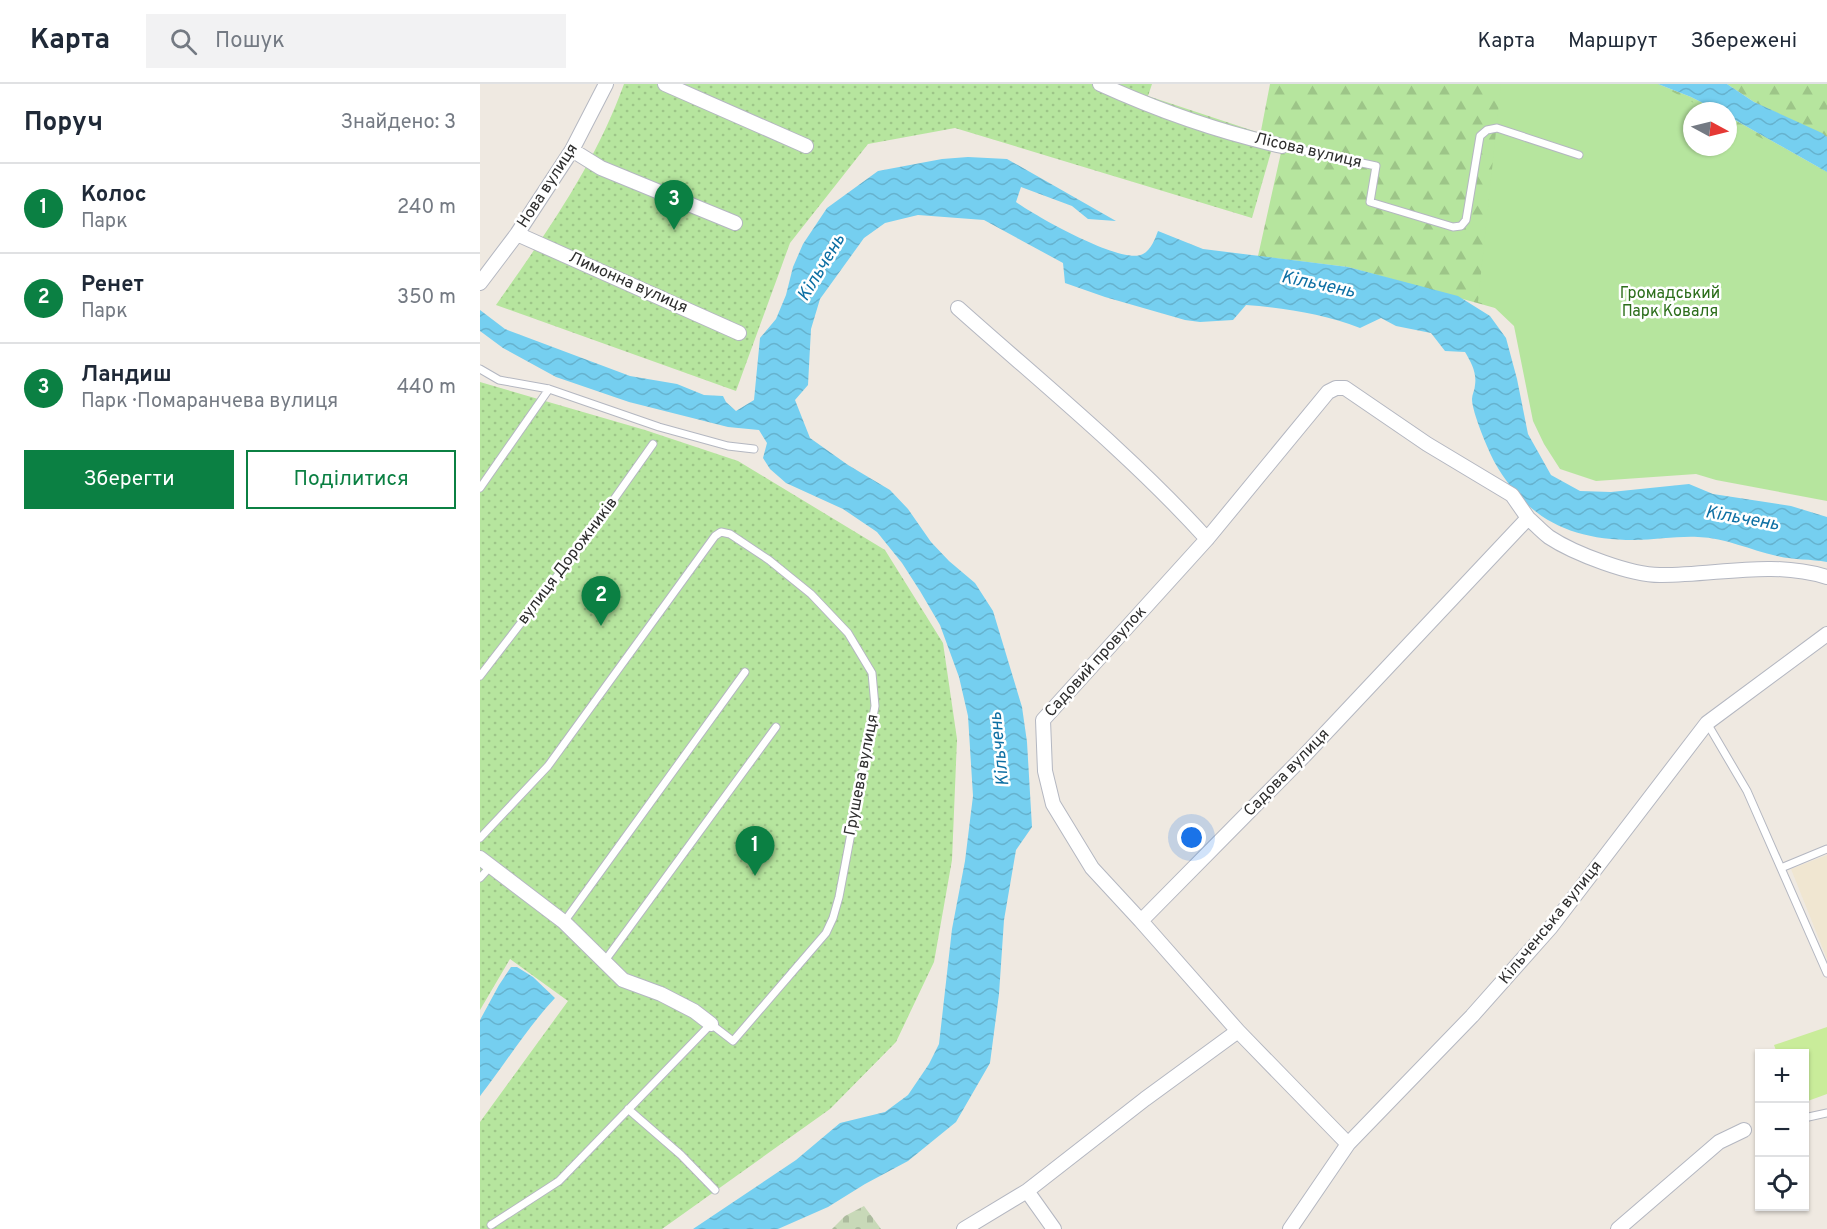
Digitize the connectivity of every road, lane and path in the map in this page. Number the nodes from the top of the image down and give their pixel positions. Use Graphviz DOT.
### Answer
graph roads {
  1 [pos="606,84"];
  2 [pos="665,84"];
  3 [pos="1100,84"];
  4 [pos="806,146"];
  5 [pos="1282,146"];
  6 [pos="572,150"];
  7 [pos="1580,155"];
  8 [pos="735,223"];
  9 [pos="517,234"];
  10 [pos="480,283"];
  11 [pos="958,309"];
  12 [pos="739,333"];
  13 [pos="480,369"];
  14 [pos="549,389"];
  15 [pos="653,444"];
  16 [pos="754,448"];
  17 [pos="480,488"];
  18 [pos="1528,518"];
  19 [pos="1207,538"];
  20 [pos="1827,577"];
  21 [pos="1827,634"];
  22 [pos="745,672"];
  23 [pos="480,676"];
  24 [pos="1707,723"];
  25 [pos="776,727"];
  26 [pos="480,838"];
  27 [pos="1827,849"];
  28 [pos="485,862"];
  29 [pos="1781,868"];
  30 [pos="480,878"];
  31 [pos="1141,921"];
  32 [pos="564,922"];
  33 [pos="604,962"];
  34 [pos="1827,973"];
  35 [pos="711,1024"];
  36 [pos="1238,1031"];
  37 [pos="628,1108"];
  38 [pos="1827,1113"];
  39 [pos="1809,1117"];
  40 [pos="1744,1130"];
  41 [pos="1348,1144"];
  42 [pos="715,1190"];
  43 [pos="1028,1191"];
  44 [pos="491,1225"];
  45 [pos="964,1229"];
  46 [pos="1054,1229"];
  47 [pos="1290,1229"];
  48 [pos="1618,1229"];
  1 -- 6 [label="street, Нова вулиця"];
  2 -- 4 [label="street"];
  3 -- 5 [label="street, Лісова вулиця"];
  5 -- 7 [label="lane, Лісова вулиця"];
  6 -- 8 [label="street"];
  6 -- 9 [label="street, Нова вулиця"];
  9 -- 10 [label="street, Нова вулиця"];
  9 -- 12 [label="street, Лимонна вулиця"];
  11 -- 19 [label="street"];
  13 -- 14 [label="lane"];
  14 -- 16 [label="lane"];
  14 -- 17 [label="lane"];
  15 -- 23 [label="lane, вулиця Дорожників"];
  18 -- 19 [label="street, Садовий провулок"];
  18 -- 20 [label="street"];
  18 -- 31 [label="street, Садова вулиця"];
  19 -- 31 [label="street, Садовий провулок"];
  21 -- 24 [label="street, Кільченська вулиця"];
  22 -- 32 [label="lane"];
  24 -- 29 [label="lane"];
  24 -- 41 [label="street, Кільченська вулиця"];
  25 -- 33 [label="lane"];
  26 -- 35 [label="lane, Грушева вулиця"];
  27 -- 29 [label="lane"];
  28 -- 30 [label="lane"];
  28 -- 32 [label="street"];
  29 -- 34 [label="lane"];
  31 -- 36 [label="street"];
  32 -- 33 [label="street"];
  33 -- 35 [label="street"];
  35 -- 37 [label="lane"];
  36 -- 41 [label="street"];
  36 -- 43 [label="street"];
  37 -- 42 [label="lane"];
  37 -- 44 [label="lane"];
  38 -- 39 [label="lane"];
  40 -- 48 [label="street"];
  41 -- 47 [label="street, Кільченська вулиця"];
  43 -- 45 [label="street"];
  43 -- 46 [label="street"];
}
